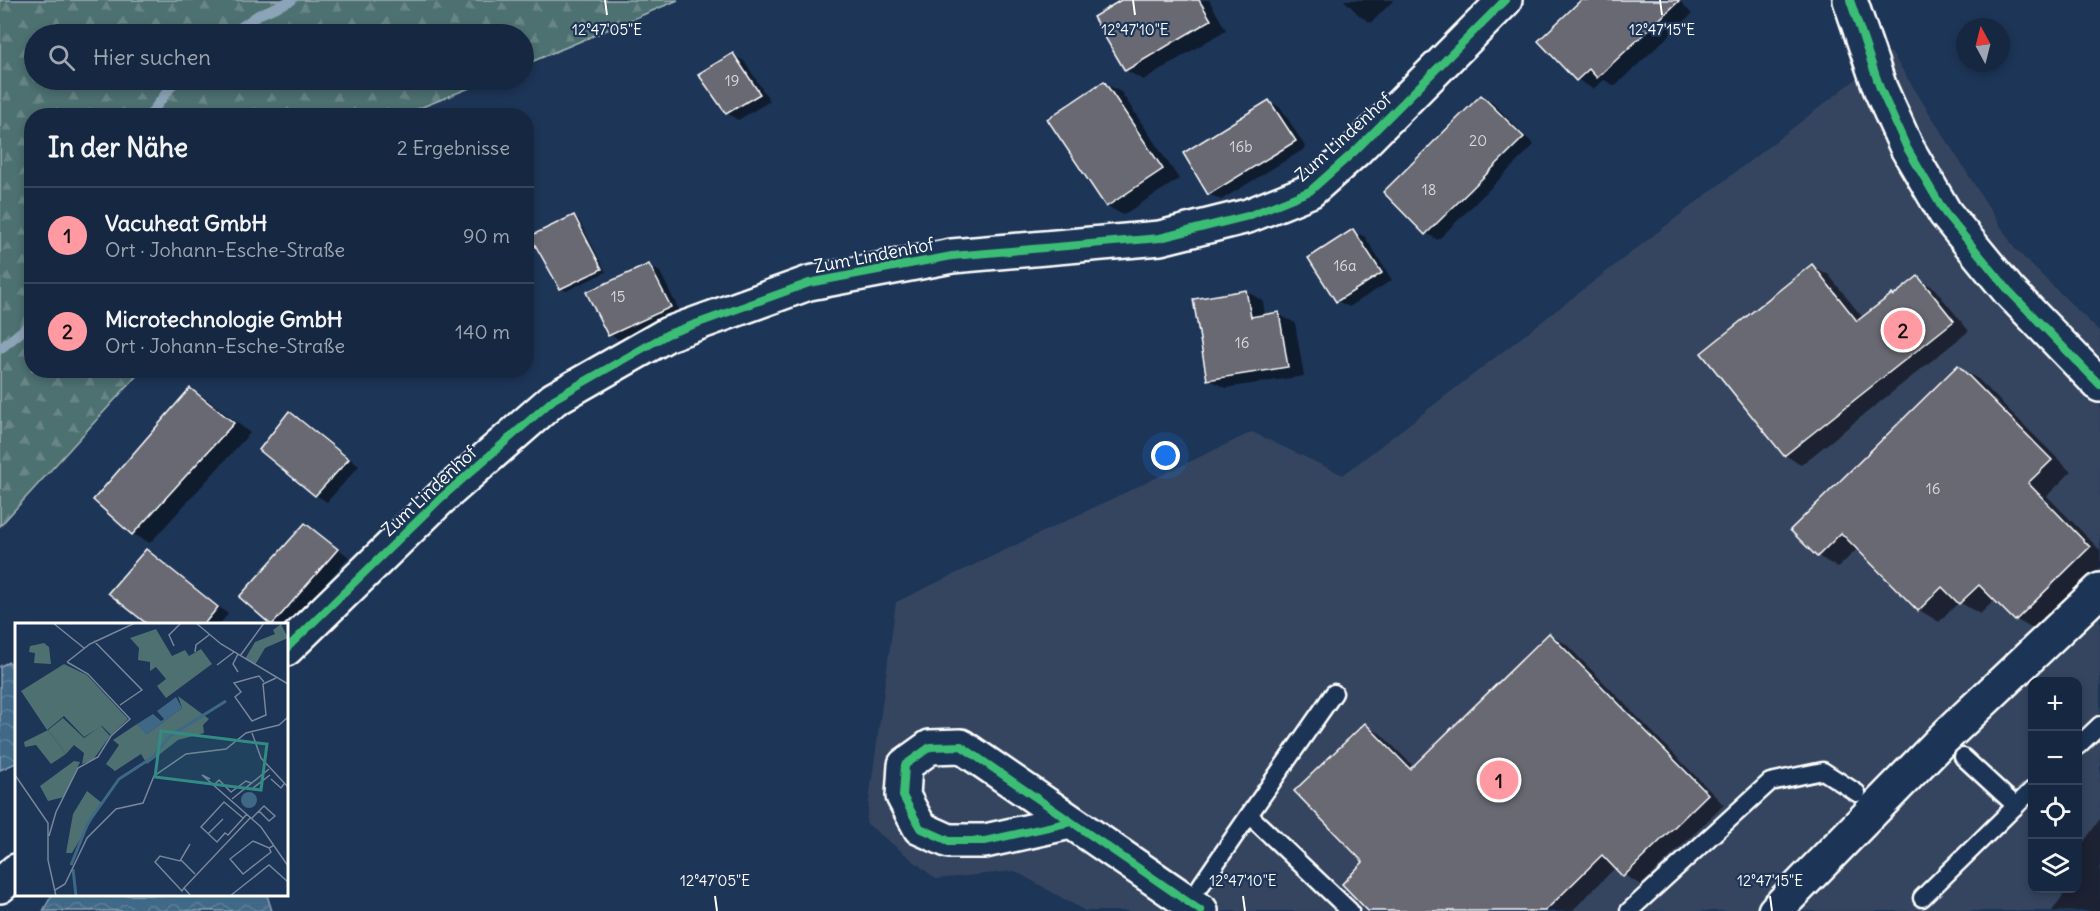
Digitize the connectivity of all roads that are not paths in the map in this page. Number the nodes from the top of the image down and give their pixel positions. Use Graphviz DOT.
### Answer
graph roads {
  1 [pos="1505,0"];
  2 [pos="1850,0"];
  3 [pos="2100,385"];
  4 [pos="2100,590"];
  5 [pos="288,647"];
  6 [pos="1334,693"];
  7 [pos="2100,724"];
  8 [pos="2082,742"];
  9 [pos="1953,748"];
  10 [pos="2028,794"];
  11 [pos="1866,801"];
  12 [pos="2016,806"];
  13 [pos="1249,815"];
  14 [pos="1071,822"];
  15 [pos="15,872"];
  16 [pos="0,886"];
  17 [pos="1922,898"];
  18 [pos="1197,899"];
  19 [pos="1350,911"];
  20 [pos="1629,911"];
  21 [pos="1775,911"];
  1 -- 5 [label="street, Zum Lindenhof"];
  2 -- 3 [label="street"];
  4 -- 9 [label="street"];
  6 -- 13 [label="lane"];
  7 -- 8 [label="lane"];
  9 -- 11 [label="street"];
  9 -- 12 [label="lane"];
  10 -- 12 [label="lane"];
  11 -- 20 [label="lane"];
  11 -- 21 [label="street"];
  12 -- 17 [label="lane"];
  13 -- 18 [label="lane"];
  13 -- 19 [label="lane"];
  14 -- 14 [label="street"];
  14 -- 18 [label="street"];
  15 -- 16 [label="street"];
}
